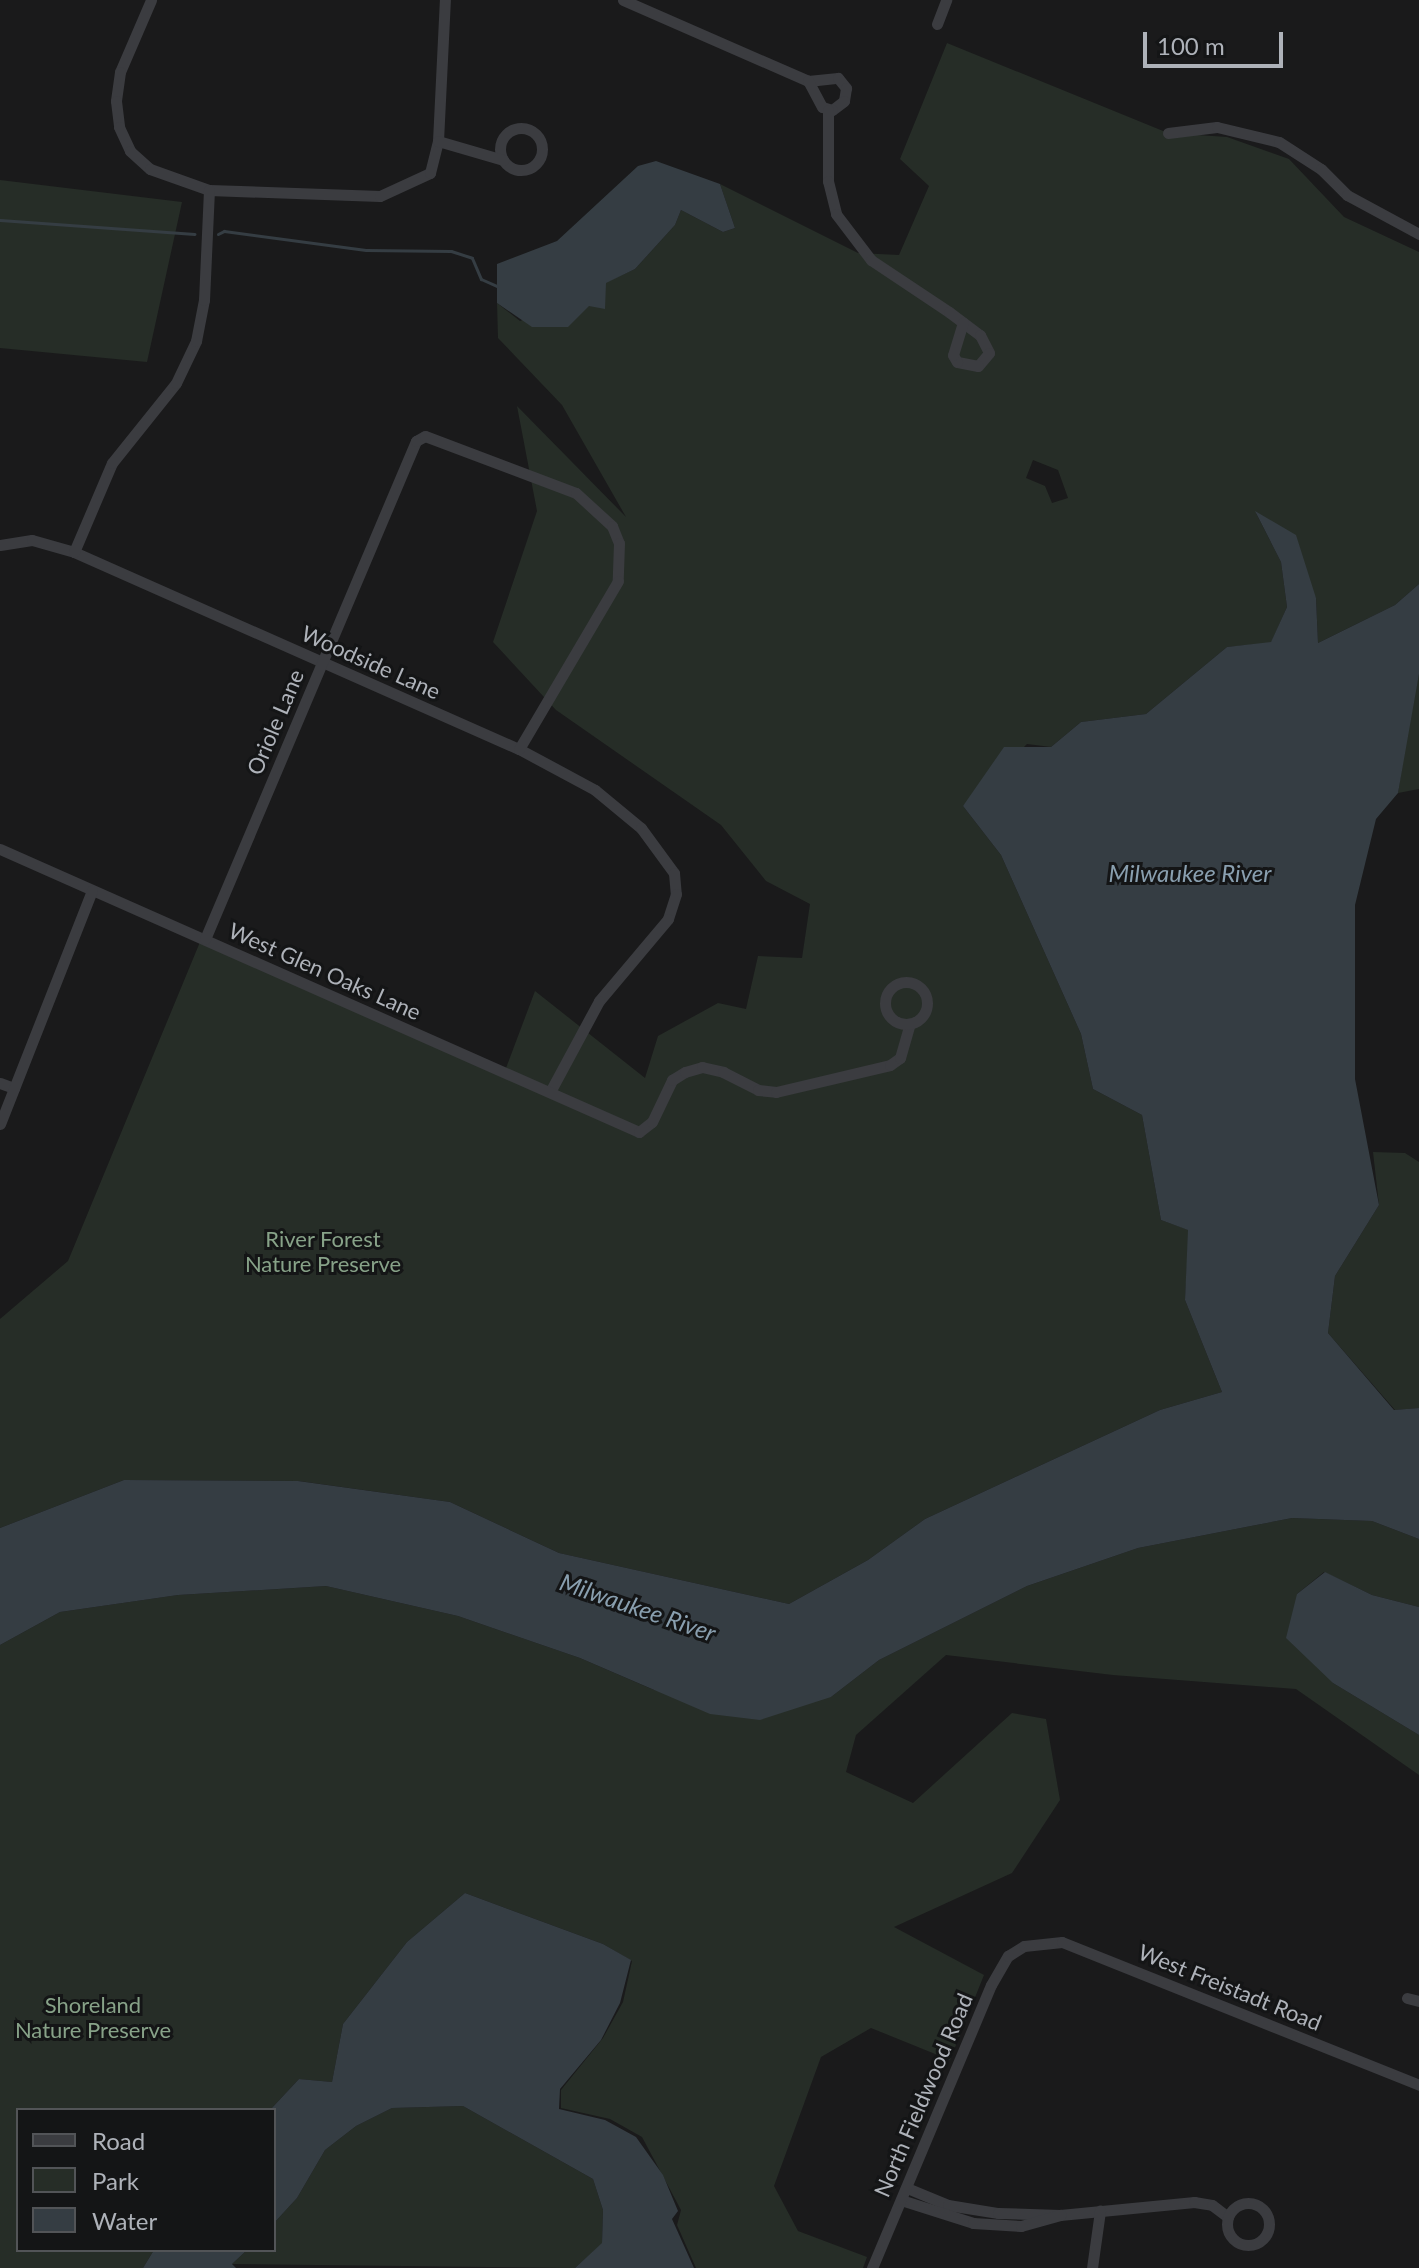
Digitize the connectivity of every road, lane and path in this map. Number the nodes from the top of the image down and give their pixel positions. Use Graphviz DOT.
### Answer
graph roads {
  1 [pos="151,0"];
  2 [pos="445,0"];
  3 [pos="623,0"];
  4 [pos="946,0"];
  5 [pos="937,24"];
  6 [pos="808,81"];
  7 [pos="828,110"];
  8 [pos="1168,133"];
  9 [pos="438,141"];
  10 [pos="503,160"];
  11 [pos="209,190"];
  12 [pos="1419,234"];
  13 [pos="963,323"];
  14 [pos="0,545"];
  15 [pos="74,552"];
  16 [pos="322,662"];
  17 [pos="519,749"];
  18 [pos="0,849"];
  19 [pos="92,890"];
  20 [pos="205,939"];
  21 [pos="910,1024"];
  22 [pos="0,1083"];
  23 [pos="14,1088"];
  24 [pos="550,1092"];
  25 [pos="0,1124"];
  26 [pos="1024,1946"];
  27 [pos="1419,2085"];
  28 [pos="907,2188"];
  29 [pos="901,2200"];
  30 [pos="946,2211"];
  31 [pos="1100,2211"];
  32 [pos="1228,2217"];
  33 [pos="872,2268"];
  34 [pos="1092,2268"];
  1 -- 11 [label="street"];
  2 -- 9 [label="street"];
  3 -- 6 [label="street"];
  4 -- 5 [label="street"];
  6 -- 7 [label="street"];
  6 -- 7 [label="street"];
  7 -- 13 [label="street"];
  8 -- 12 [label="street"];
  9 -- 10 [label="street"];
  9 -- 11 [label="street"];
  11 -- 15 [label="street"];
  14 -- 15 [label="street, Woodside Lane"];
  15 -- 16 [label="street, Woodside Lane"];
  16 -- 17 [label="street, Woodside Lane"];
  16 -- 17 [label="street, Oriole Lane"];
  16 -- 20 [label="street, Oriole Lane"];
  17 -- 24 [label="street, Woodside Lane"];
  18 -- 19 [label="street, West Glen Oaks Lane"];
  19 -- 20 [label="street, West Glen Oaks Lane"];
  19 -- 23 [label="street"];
  20 -- 24 [label="street, West Glen Oaks Lane"];
  21 -- 24 [label="street, West Glen Oaks Lane"];
  22 -- 23 [label="street"];
  23 -- 25 [label="street"];
  26 -- 27 [label="street, West Freistadt Road"];
  26 -- 28 [label="street, North Fieldwood Road"];
  28 -- 29 [label="street, North Fieldwood Road"];
  28 -- 30 [label="street"];
  29 -- 30 [label="street"];
  29 -- 33 [label="street, North Fieldwood Road"];
  30 -- 31 [label="street"];
  31 -- 32 [label="street"];
  31 -- 34 [label="street"];
}
